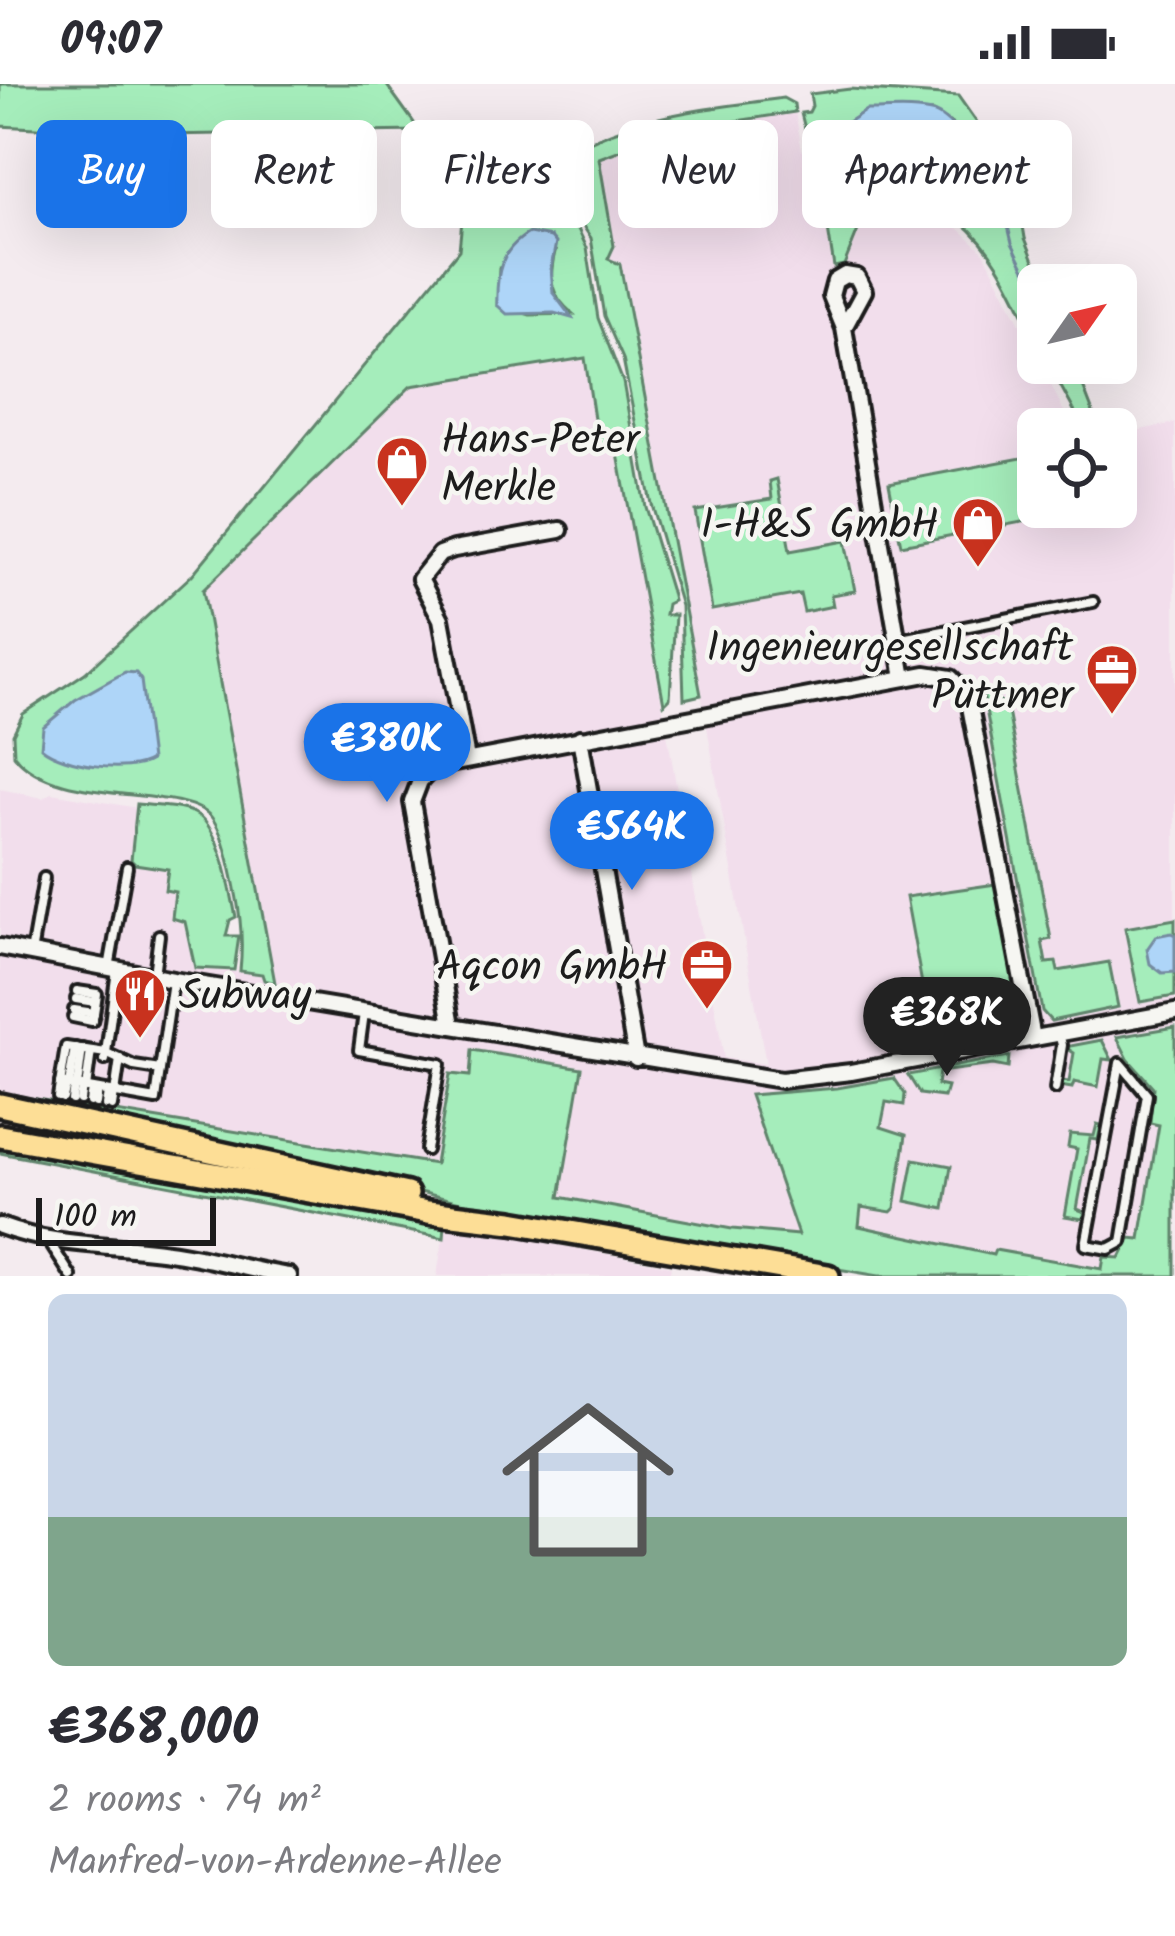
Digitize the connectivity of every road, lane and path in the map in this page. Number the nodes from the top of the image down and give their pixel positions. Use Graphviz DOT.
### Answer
graph roads {
  1 [pos="844,328"];
  2 [pos="560,530"];
  3 [pos="1094,602"];
  4 [pos="897,640"];
  5 [pos="904,678"];
  6 [pos="580,738"];
  7 [pos="466,759"];
  8 [pos="127,866"];
  9 [pos="44,878"];
  10 [pos="159,934"];
  11 [pos="0,947"];
  12 [pos="31,954"];
  13 [pos="113,969"];
  14 [pos="154,976"];
  15 [pos="173,980"];
  16 [pos="95,1008"];
  17 [pos="111,1010"];
  18 [pos="364,1011"];
  19 [pos="1175,1012"];
  20 [pos="452,1025"];
  21 [pos="1058,1033"];
  22 [pos="1034,1038"];
  23 [pos="82,1050"];
  24 [pos="106,1057"];
  25 [pos="636,1058"];
  26 [pos="120,1059"];
  27 [pos="160,1070"];
  28 [pos="1114,1084"];
  29 [pos="89,1088"];
  30 [pos="1055,1089"];
  31 [pos="85,1101"];
  32 [pos="0,1109"];
  33 [pos="0,1136"];
  34 [pos="426,1150"];
  35 [pos="512,1222"];
  36 [pos="0,1226"];
  37 [pos="49,1242"];
  38 [pos="242,1273"];
  39 [pos="71,1276"];
  40 [pos="289,1276"];
  41 [pos="828,1276"];
  1 -- 4 [label="street"];
  2 -- 7 [label="street"];
  3 -- 4 [label="lane"];
  4 -- 5 [label="street"];
  5 -- 6 [label="street"];
  5 -- 22 [label="street"];
  6 -- 7 [label="street"];
  6 -- 25 [label="street"];
  7 -- 20 [label="street"];
  8 -- 13 [label="lane"];
  9 -- 12 [label="lane"];
  10 -- 14 [label="lane"];
  11 -- 12 [label="street"];
  12 -- 13 [label="street"];
  13 -- 14 [label="street"];
  13 -- 17 [label="lane"];
  14 -- 15 [label="street"];
  15 -- 18 [label="street"];
  15 -- 27 [label="lane"];
  16 -- 16 [label="lane"];
  16 -- 17 [label="lane"];
  17 -- 24 [label="lane"];
  18 -- 20 [label="street"];
  18 -- 34 [label="lane"];
  19 -- 21 [label="street"];
  20 -- 25 [label="street"];
  21 -- 22 [label="street"];
  21 -- 30 [label="lane"];
  22 -- 25 [label="street"];
  23 -- 24 [label="lane"];
  23 -- 29 [label="lane"];
  23 -- 29 [label="lane"];
  24 -- 26 [label="lane"];
  26 -- 27 [label="lane"];
  26 -- 29 [label="lane"];
  27 -- 29 [label="lane"];
  28 -- 28 [label="lane"];
  29 -- 31 [label="lane"];
  29 -- 31 [label="lane"];
  29 -- 31 [label="lane"];
  29 -- 31 [label="lane"];
  32 -- 35 [label="main road"];
  33 -- 35 [label="main road"];
  35 -- 41 [label="main road"];
  36 -- 37 [label="street"];
  37 -- 38 [label="street"];
  37 -- 39 [label="lane"];
  38 -- 40 [label="street"];
}
